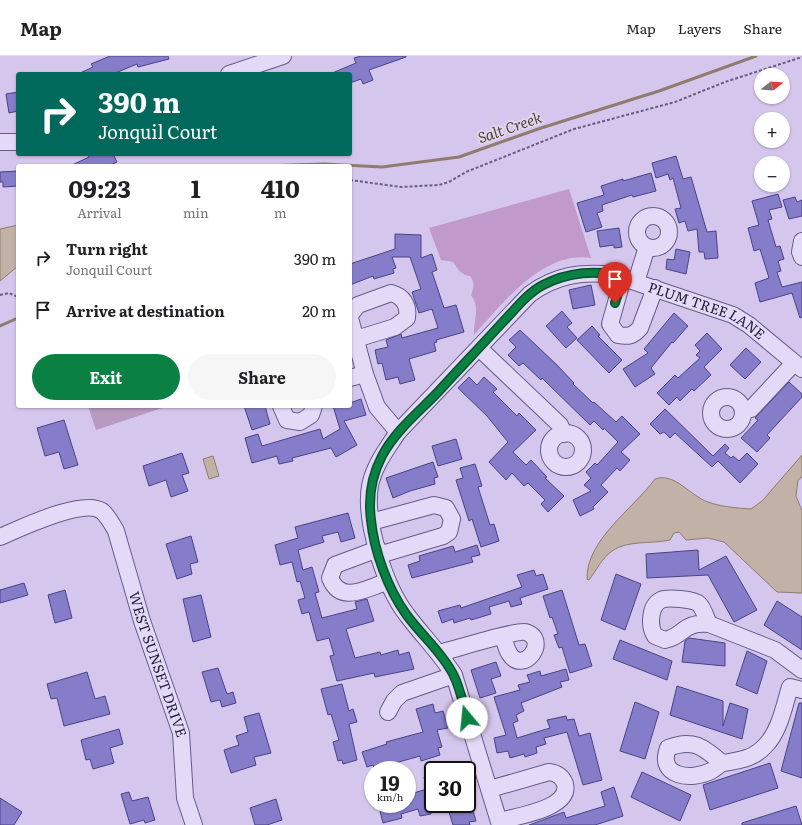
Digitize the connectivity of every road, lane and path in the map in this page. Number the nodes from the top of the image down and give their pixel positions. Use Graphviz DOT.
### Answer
graph roads {
  1 [pos="283,56"];
  2 [pos="802,57"];
  3 [pos="235,72"];
  4 [pos="0,142"];
  5 [pos="16,142"];
  6 [pos="352,180"];
  7 [pos="802,242"];
  8 [pos="647,247"];
  9 [pos="802,257"];
  10 [pos="629,280"];
  11 [pos="655,288"];
  12 [pos="0,295"];
  13 [pos="16,296"];
  14 [pos="352,313"];
  15 [pos="352,324"];
  16 [pos="356,339"];
  17 [pos="479,348"];
  18 [pos="798,366"];
  19 [pos="357,376"];
  20 [pos="282,408"];
  21 [pos="313,408"];
  22 [pos="743,411"];
  23 [pos="398,432"];
  24 [pos="564,434"];
  25 [pos="371,522"];
  26 [pos="0,537"];
  27 [pos="379,552"];
  28 [pos="387,582"];
  29 [pos="709,624"];
  30 [pos="503,636"];
  31 [pos="440,653"];
  32 [pos="798,668"];
  33 [pos="454,675"];
  34 [pos="796,688"];
  35 [pos="388,712"];
  36 [pos="722,763"];
  37 [pos="490,789"];
  38 [pos="500,823"];
  39 [pos="194,825"];
  1 -- 3 [label="street"];
  2 -- 6 [label="path"];
  4 -- 5 [label="street"];
  7 -- 9 [label="street"];
  8 -- 10 [label="street"];
  10 -- 11 [label="street, PLUM TREE LANE"];
  10 -- 11 [label="street"];
  10 -- 17 [label="street, PLUM TREE LANE"];
  11 -- 18 [label="street, PLUM TREE LANE"];
  12 -- 13 [label="path"];
  14 -- 16 [label="street"];
  15 -- 16 [label="street"];
  16 -- 19 [label="street"];
  17 -- 23 [label="street, PLUM TREE LANE"];
  17 -- 24 [label="street"];
  18 -- 22 [label="street"];
  19 -- 23 [label="street"];
  20 -- 21 [label="street"];
  23 -- 25 [label="street, PLUM TREE LANE"];
  25 -- 27 [label="street, PLUM TREE LANE"];
  25 -- 27 [label="street"];
  26 -- 39 [label="street, WEST SUNSET DRIVE"];
  27 -- 28 [label="street, PLUM TREE LANE"];
  27 -- 28 [label="street"];
  28 -- 31 [label="street, PLUM TREE LANE"];
  29 -- 32 [label="street"];
  30 -- 31 [label="street"];
  31 -- 33 [label="street, PLUM TREE LANE"];
  32 -- 34 [label="street"];
  33 -- 35 [label="street"];
  33 -- 37 [label="street, PLUM TREE LANE"];
  34 -- 36 [label="street"];
  37 -- 38 [label="street, PLUM TREE LANE"];
  37 -- 38 [label="street"];
}
